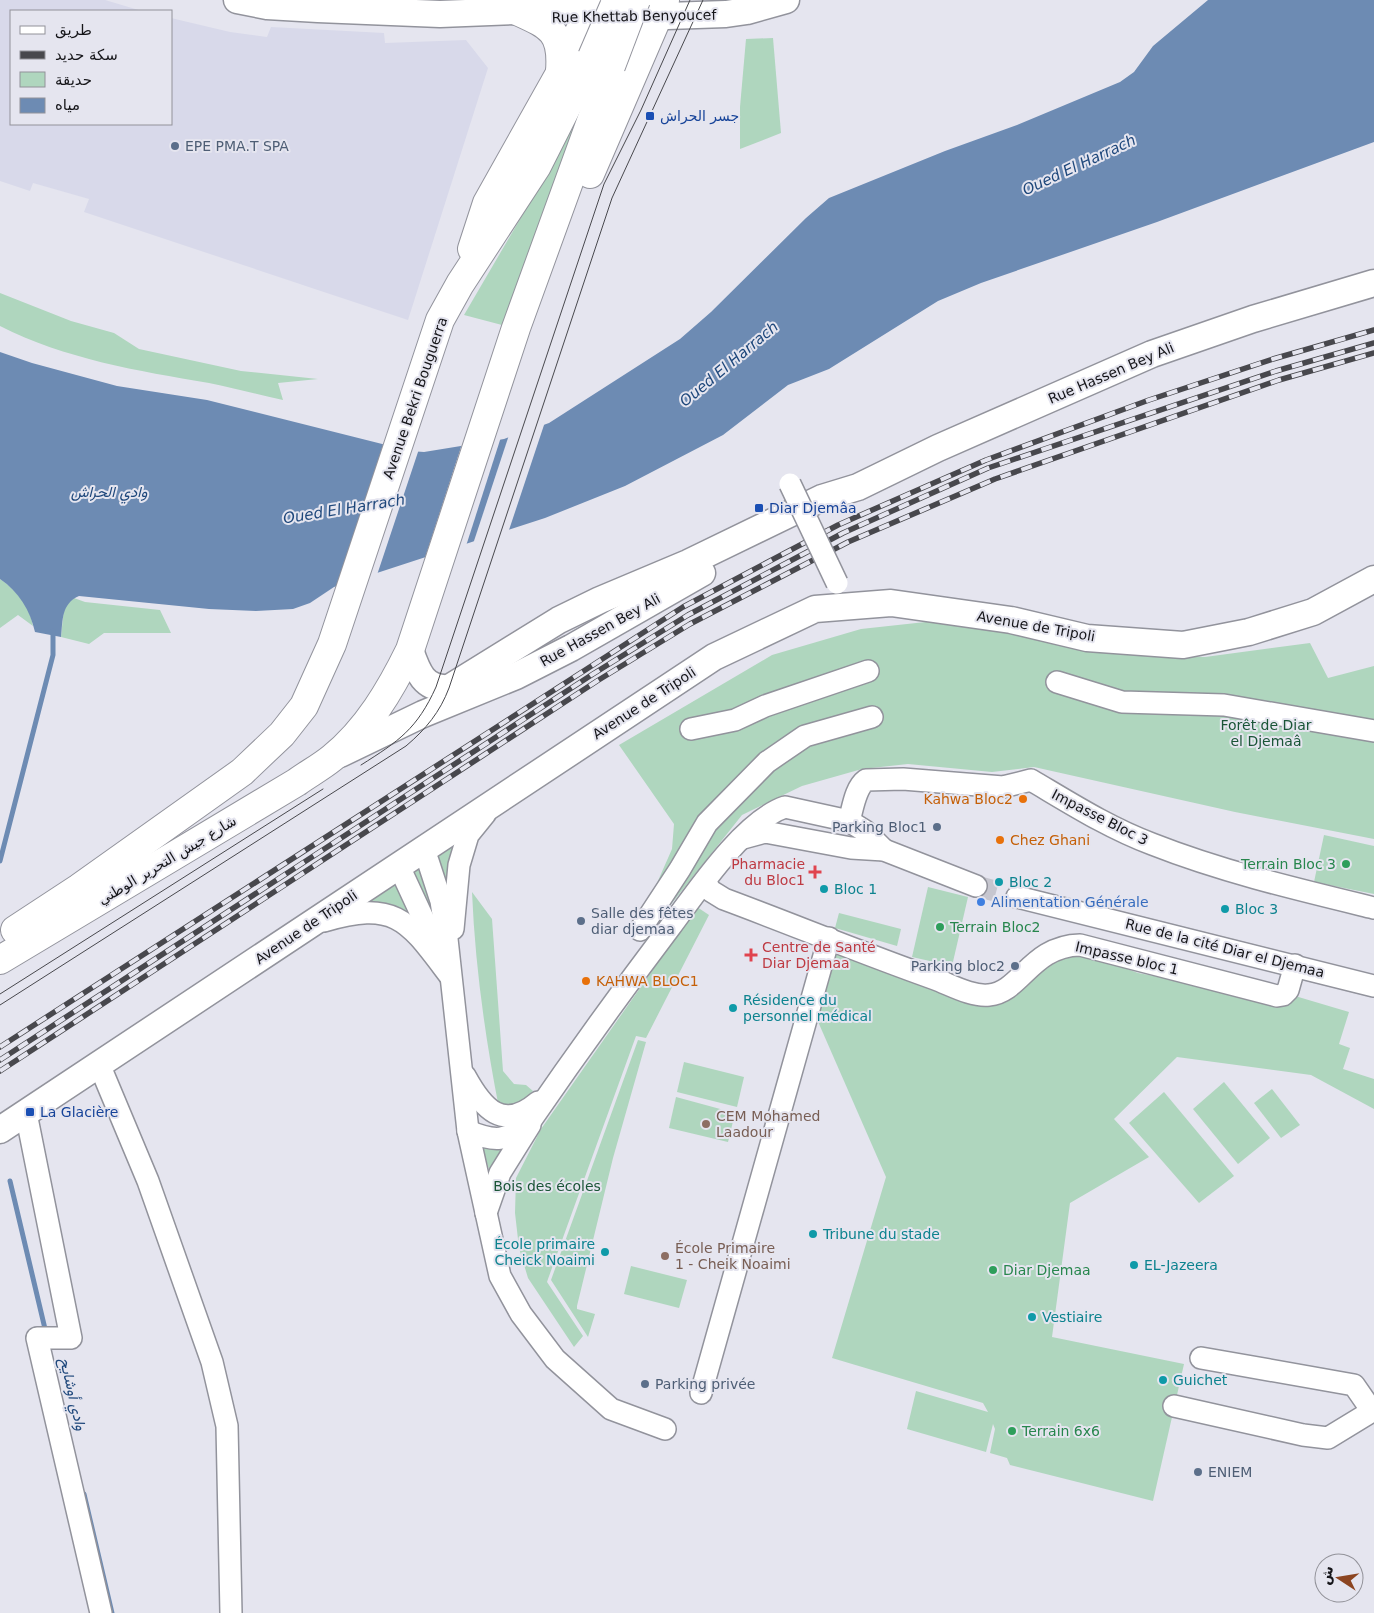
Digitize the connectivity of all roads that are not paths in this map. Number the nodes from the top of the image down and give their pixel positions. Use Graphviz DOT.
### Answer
graph roads {
  1 [pos="237,0"];
  2 [pos="617,0"];
  3 [pos="780,0"];
  4 [pos="590,5"];
  5 [pos="651,8"];
  6 [pos="517,11"];
  7 [pos="601,61"];
  8 [pos="560,73"];
  9 [pos="1374,283"];
  10 [pos="460,284"];
  11 [pos="516,328"];
  12 [pos="790,484"];
  13 [pos="858,487"];
  14 [pos="1374,579"];
  15 [pos="837,583"];
  16 [pos="410,650"];
  17 [pos="868,671"];
  18 [pos="1057,682"];
  19 [pos="304,706"];
  20 [pos="872,717"];
  21 [pos="691,729"];
  22 [pos="1374,730"];
  23 [pos="333,758"];
  24 [pos="493,803"];
  25 [pos="849,821"];
  26 [pos="743,838"];
  27 [pos="884,850"];
  28 [pos="421,851"];
  29 [pos="396,866"];
  30 [pos="705,882"];
  31 [pos="976,886"];
  32 [pos="1017,896"];
  33 [pos="1374,908"];
  34 [pos="305,927"];
  35 [pos="640,930"];
  36 [pos="828,938"];
  37 [pos="0,940"];
  38 [pos="0,960"];
  39 [pos="1295,965"];
  40 [pos="450,976"];
  41 [pos="1374,986"];
  42 [pos="98,1064"];
  43 [pos="463,1071"];
  44 [pos="551,1091"];
  45 [pos="26,1113"];
  46 [pos="0,1130"];
  47 [pos="468,1131"];
  48 [pos="486,1214"];
  49 [pos="1201,1358"];
  50 [pos="701,1393"];
  51 [pos="1174,1406"];
  52 [pos="1373,1410"];
  53 [pos="665,1430"];
  54 [pos="101,1613"];
  55 [pos="231,1613"];
  1 -- 6 [label="main road, Rue Khettab Benyoucef"];
  2 -- 7 [label="highway, Avenue Bekri Bouguerra, bridge"];
  3 -- 5 [label="main road, Rue Khettab Benyoucef"];
  4 -- 5 [label="highway"];
  4 -- 6 [label="main road, Rue Khettab Benyoucef"];
  4 -- 8 [label="highway"];
  5 -- 7 [label="highway, Avenue Bekri Bouguerra, bridge"];
  5 -- 11 [label="highway"];
  6 -- 8 [label="highway"];
  7 -- 10 [label="highway, Avenue Bekri Bouguerra"];
  7 -- 11 [label="highway, Avenue Bekri Bouguerra"];
  8 -- 10 [label="highway"];
  9 -- 13 [label="main road, Rue Hassen Bey Ali"];
  10 -- 19 [label="highway, Avenue Bekri Bouguerra"];
  11 -- 16 [label="highway, Avenue Bekri Bouguerra"];
  12 -- 15 [label="street, bridge"];
  13 -- 16 [label="main road, Rue Hassen Bey Ali"];
  13 -- 23 [label="main road, Rue Hassen Bey Ali"];
  14 -- 24 [label="main road, Avenue de Tripoli"];
  16 -- 23 [label="highway, شارع جيش التحرير الوطني"];
  17 -- 21 [label="street"];
  18 -- 22 [label="street"];
  19 -- 37 [label="highway, شارع جيش التحرير الوطني"];
  20 -- 35 [label="street"];
  23 -- 38 [label="highway, شارع جيش التحرير الوطني"];
  24 -- 28 [label="main road, Avenue de Tripoli"];
  24 -- 40 [label="street"];
  25 -- 26 [label="street"];
  25 -- 27 [label="street"];
  25 -- 33 [label="street, Impasse Bloc 3"];
  26 -- 27 [label="street"];
  26 -- 30 [label="street"];
  27 -- 31 [label="street"];
  28 -- 29 [label="main road, Avenue de Tripoli"];
  28 -- 40 [label="street"];
  29 -- 34 [label="main road, Avenue de Tripoli"];
  29 -- 40 [label="street"];
  30 -- 36 [label="street, Impasse bloc 1"];
  30 -- 44 [label="street"];
  32 -- 39 [label="street, Rue de la cité Diar el Djemaa"];
  34 -- 40 [label="street"];
  34 -- 42 [label="main road, Avenue de Tripoli"];
  36 -- 39 [label="street, Impasse bloc 1"];
  36 -- 50 [label="street"];
  39 -- 41 [label="street, Rue de la cité Diar el Djemaa"];
  40 -- 43 [label="street"];
  42 -- 45 [label="main road, Avenue de Tripoli"];
  42 -- 55 [label="street"];
  43 -- 44 [label="street"];
  43 -- 47 [label="street"];
  44 -- 47 [label="street"];
  44 -- 48 [label="street"];
  45 -- 46 [label="main road, Avenue de Tripoli"];
  45 -- 54 [label="street"];
  47 -- 48 [label="street"];
  48 -- 53 [label="street"];
  49 -- 52 [label="street"];
  51 -- 52 [label="street"];
}
